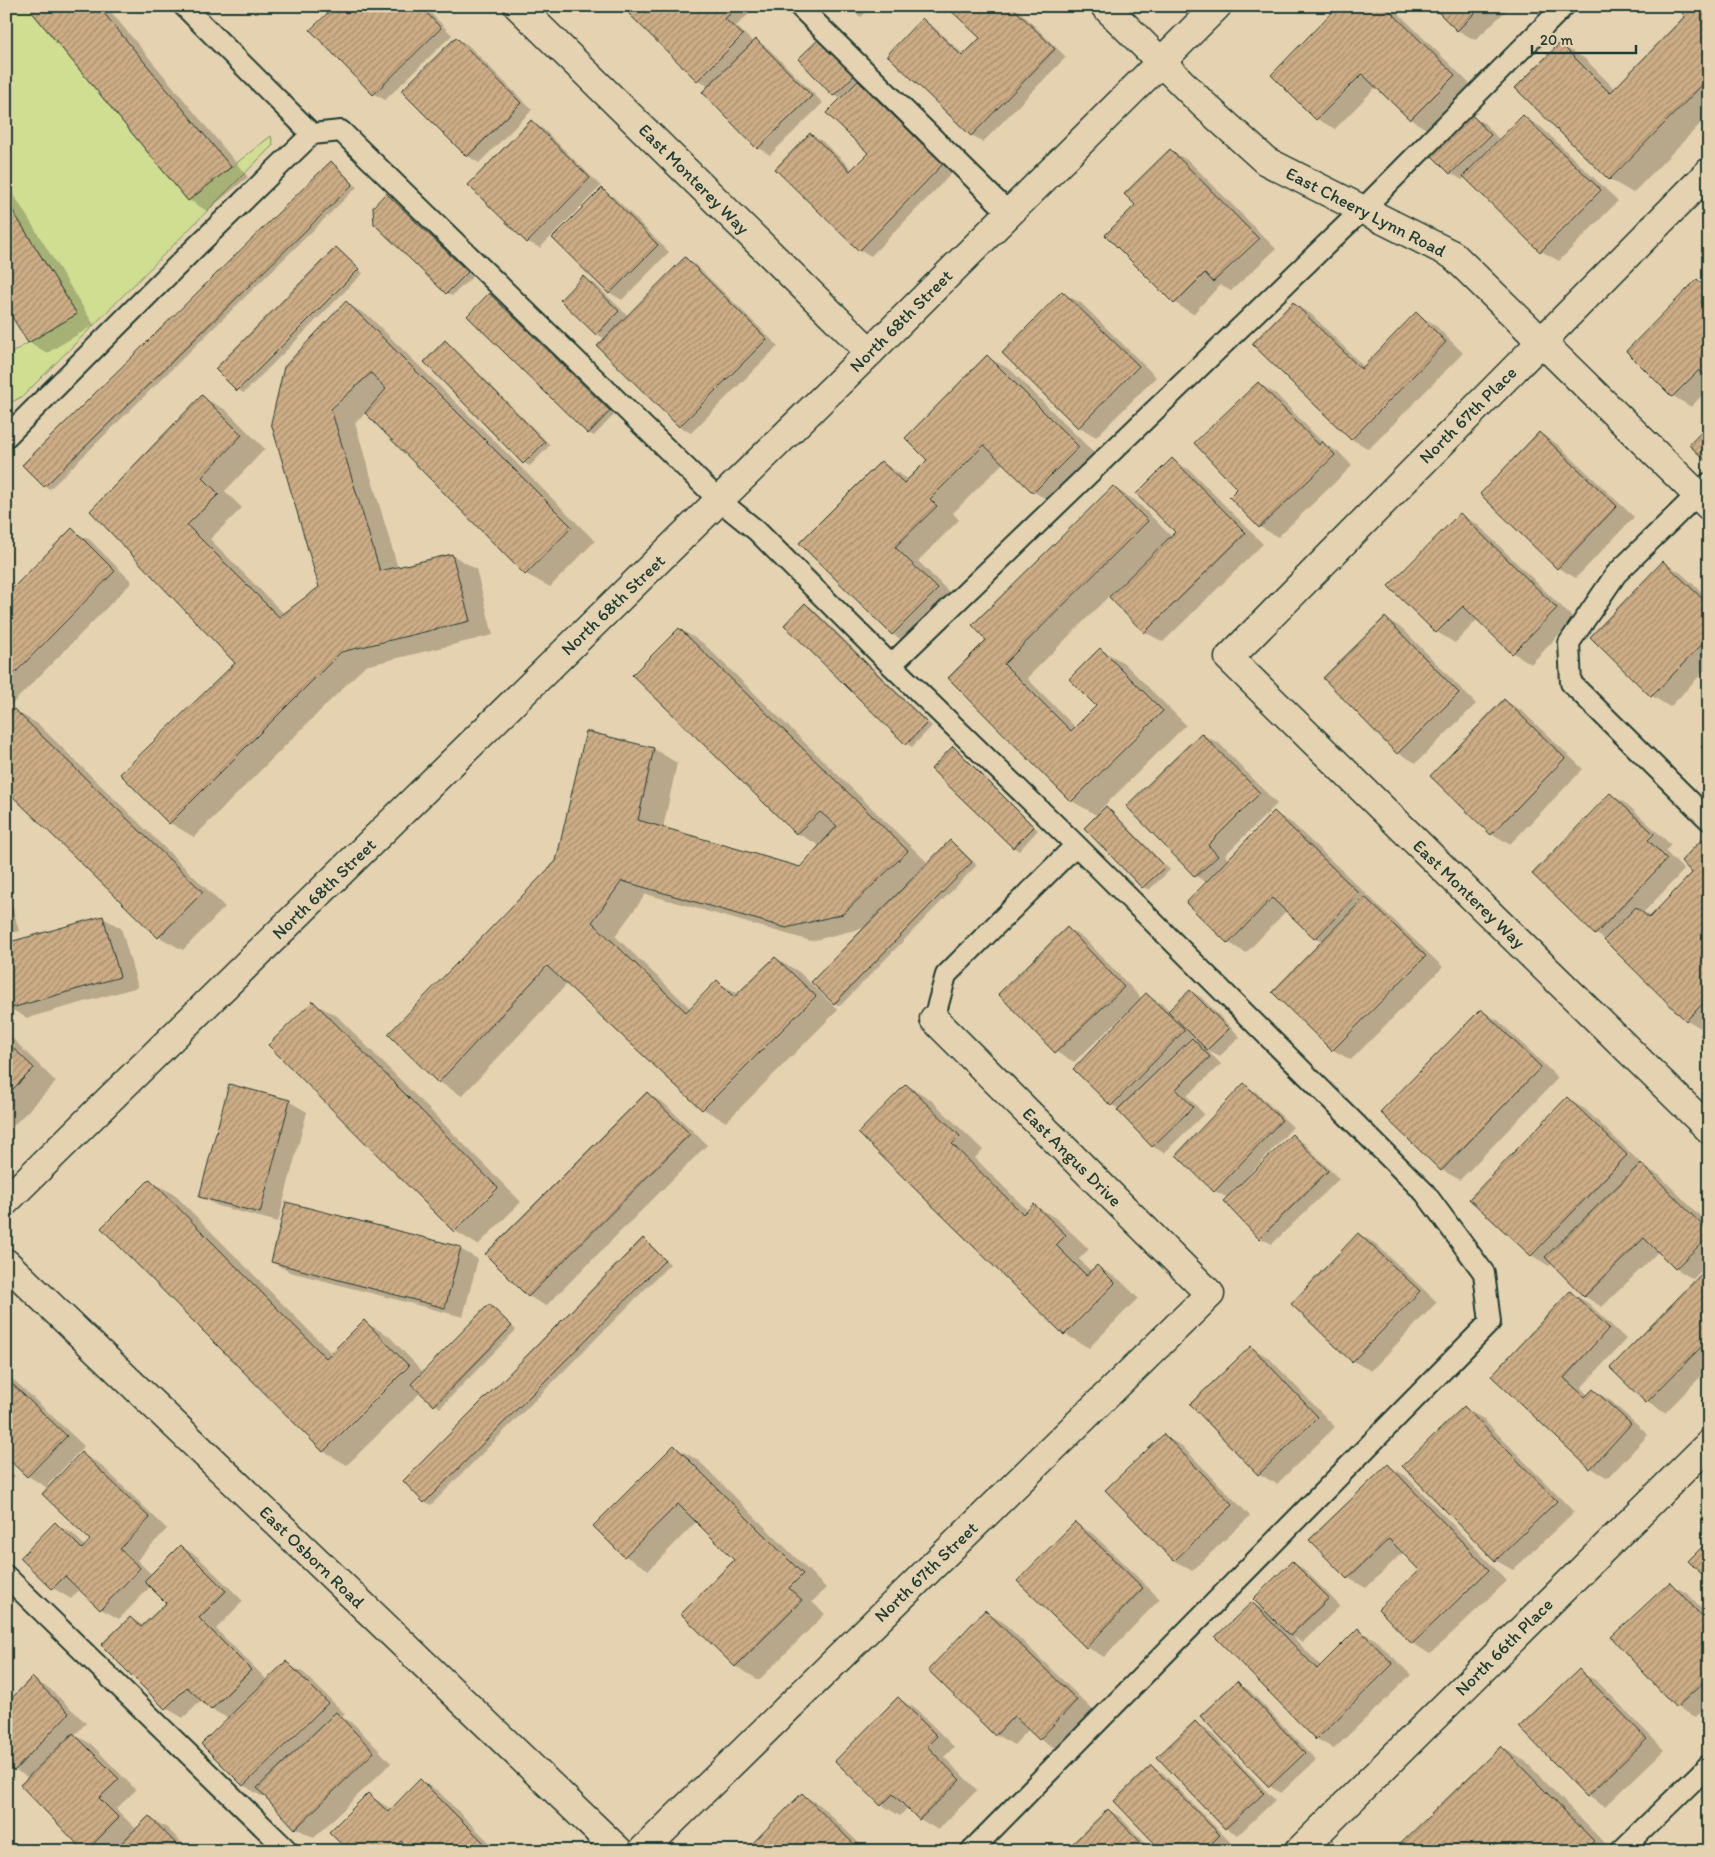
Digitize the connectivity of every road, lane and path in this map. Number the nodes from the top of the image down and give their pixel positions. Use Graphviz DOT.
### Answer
graph roads {
  1 [pos="184,6"];
  2 [pos="518,6"];
  3 [pos="798,6"];
  4 [pos="1106,6"];
  5 [pos="1217,6"];
  6 [pos="1564,6"];
  7 [pos="1162,61"];
  8 [pos="312,134"];
  9 [pos="1709,172"];
  10 [pos="1363,209"];
  11 [pos="1009,214"];
  12 [pos="1541,341"];
  13 [pos="870,352"];
  14 [pos="6,437"];
  15 [pos="1705,495"];
  16 [pos="720,500"];
  17 [pos="1229,658"];
  18 [pos="890,665"];
  19 [pos="1709,820"];
  20 [pos="1076,845"];
  21 [pos="934,1019"];
  22 [pos="1709,1130"];
  23 [pos="6,1201"];
  24 [pos="6,1263"];
  25 [pos="1210,1294"];
  26 [pos="1709,1444"];
  27 [pos="6,1576"];
  28 [pos="1709,1765"];
  29 [pos="288,1851"];
  30 [pos="619,1851"];
  31 [pos="642,1851"];
  32 [pos="971,1851"];
  33 [pos="1299,1851"];
  34 [pos="1621,1851"];
  1 -- 8 [label="lane"];
  2 -- 13 [label="street, East Monterey Way"];
  3 -- 11 [label="lane"];
  4 -- 7 [label="street, East Cheery Lynn Road"];
  5 -- 7 [label="street, North 68th Street"];
  6 -- 10 [label="lane"];
  7 -- 10 [label="street, East Cheery Lynn Road"];
  7 -- 11 [label="street, North 68th Street"];
  8 -- 14 [label="lane"];
  8 -- 16 [label="lane"];
  9 -- 12 [label="street, North 67th Place"];
  10 -- 12 [label="street, East Cheery Lynn Road"];
  10 -- 18 [label="lane"];
  11 -- 13 [label="street, North 68th Street"];
  12 -- 15 [label="street, East Cheery Lynn Road"];
  12 -- 17 [label="street, North 67th Place"];
  13 -- 16 [label="street, North 68th Street"];
  15 -- 19 [label="lane"];
  16 -- 18 [label="lane"];
  16 -- 23 [label="street, North 68th Street"];
  17 -- 22 [label="street, East Monterey Way"];
  18 -- 20 [label="lane"];
  20 -- 21 [label="lane"];
  20 -- 32 [label="lane"];
  21 -- 25 [label="street, East Angus Drive"];
  24 -- 30 [label="street, East Osborn Road"];
  25 -- 31 [label="street, North 67th Street"];
  26 -- 33 [label="street, North 66th Place"];
  27 -- 29 [label="lane"];
  28 -- 34 [label="lane"];
}
